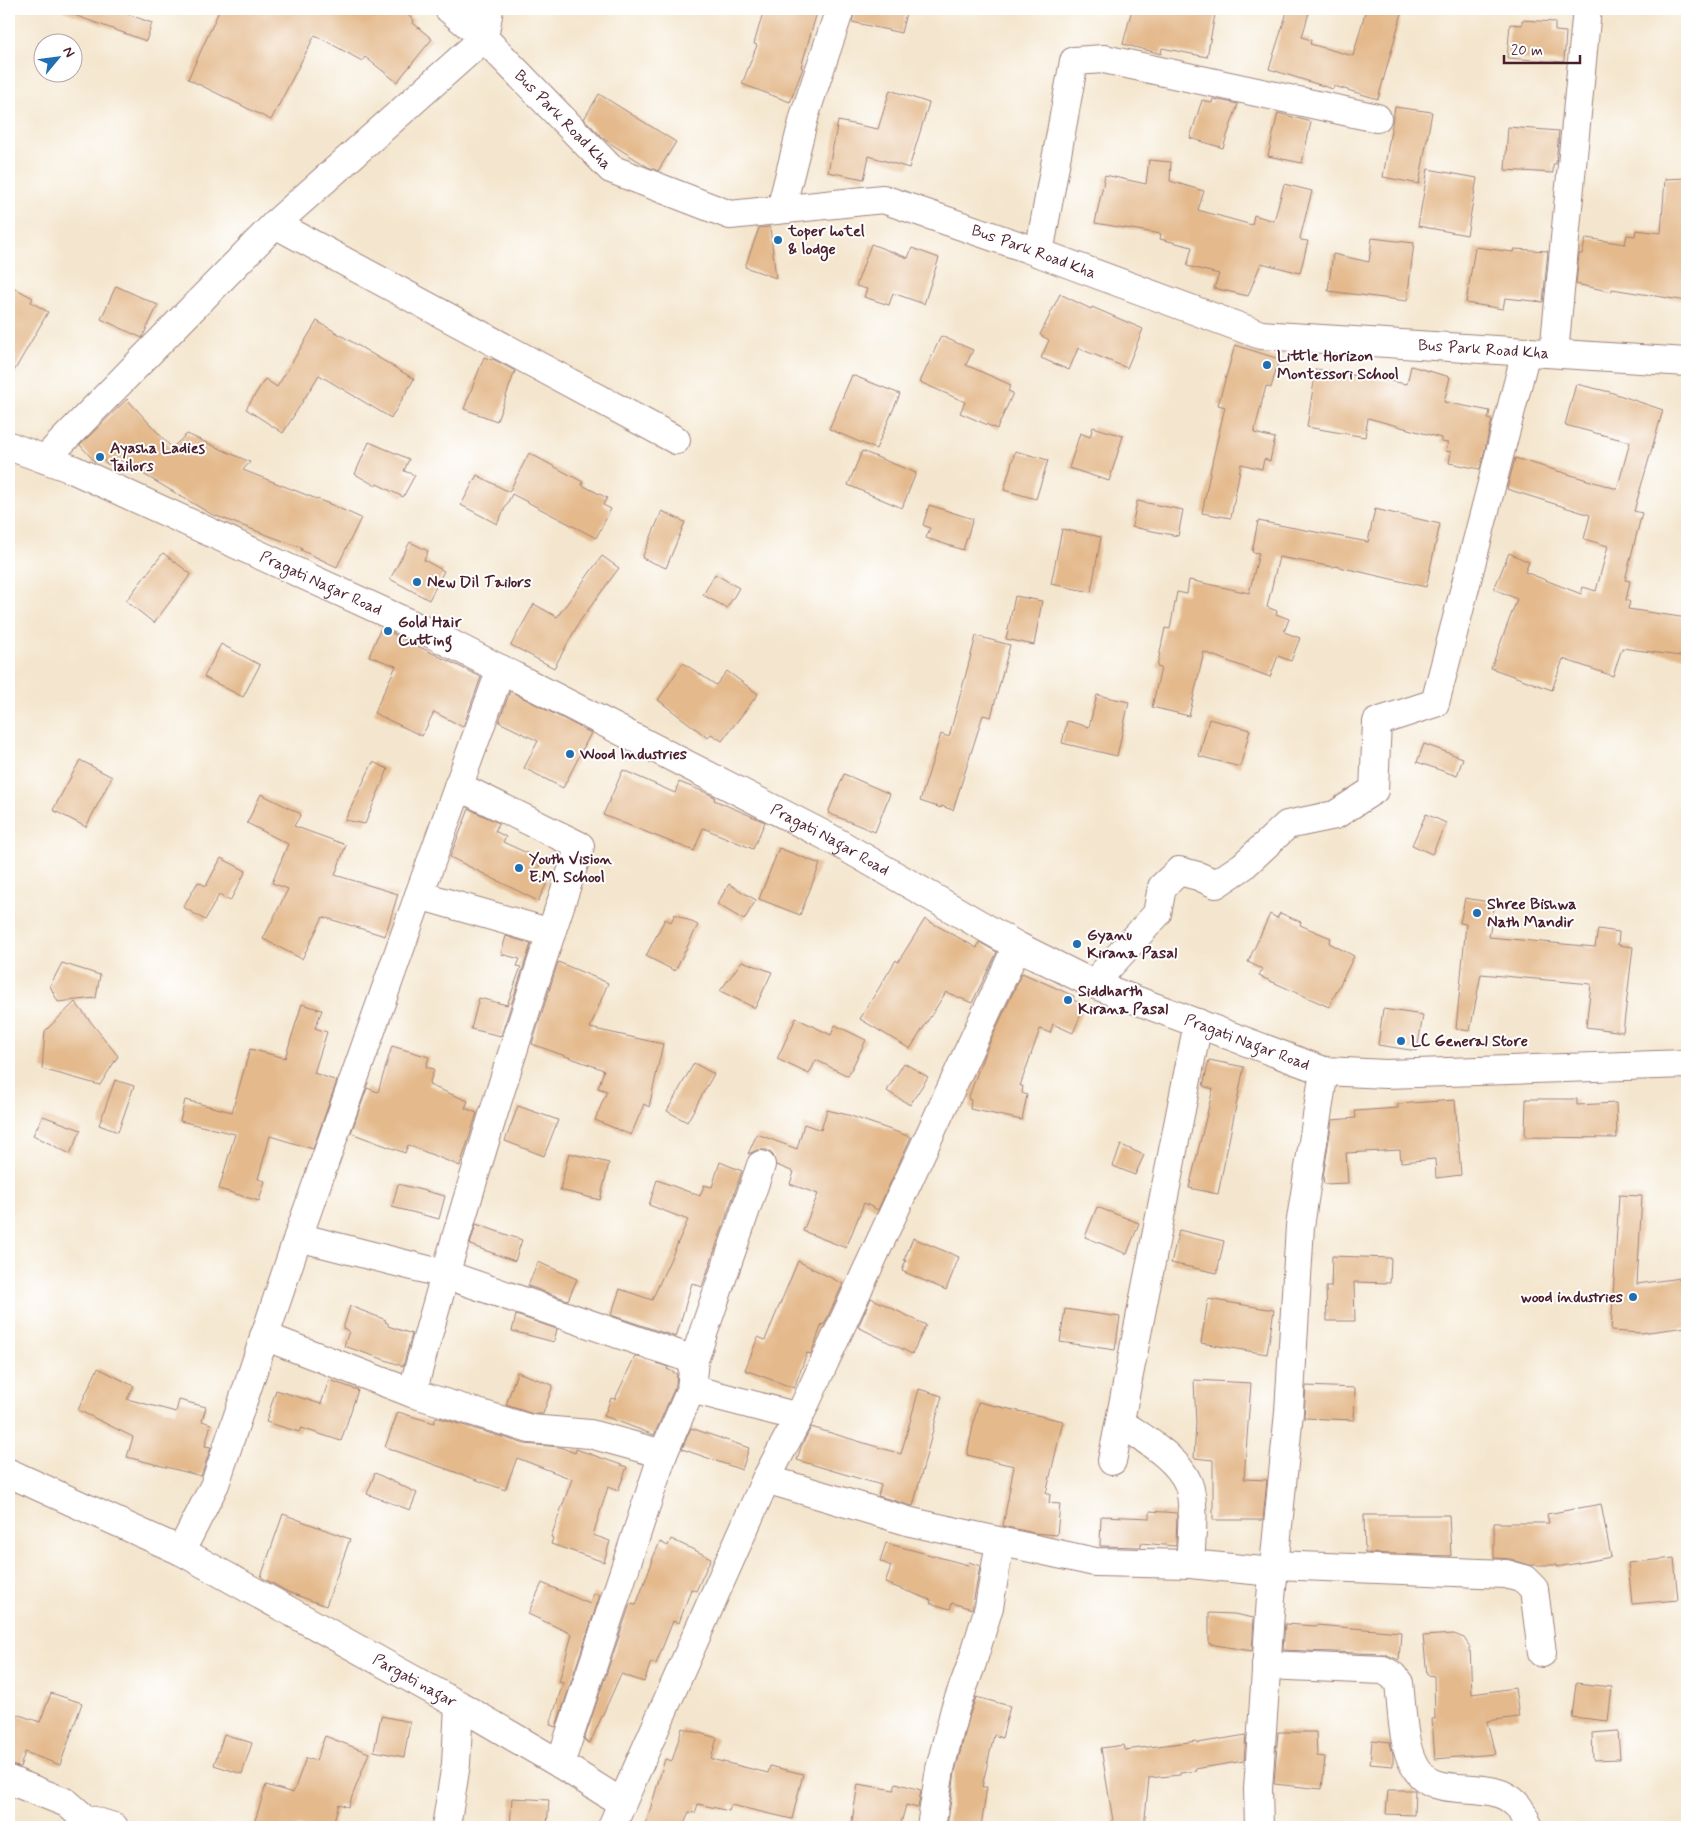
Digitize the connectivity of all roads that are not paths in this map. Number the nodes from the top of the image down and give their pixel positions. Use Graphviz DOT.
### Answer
graph roads {
  1 [pos="449,9"];
  2 [pos="490,9"];
  3 [pos="840,9"];
  4 [pos="1588,9"];
  5 [pos="484,38"];
  6 [pos="1376,118"];
  7 [pos="781,209"];
  8 [pos="275,224"];
  9 [pos="1039,253"];
  10 [pos="1526,352"];
  11 [pos="1554,353"];
  12 [pos="1687,362"];
  13 [pos="676,440"];
  14 [pos="9,446"];
  15 [pos="45,460"];
  16 [pos="501,669"];
  17 [pos="458,786"];
  18 [pos="419,894"];
  19 [pos="551,933"];
  20 [pos="1017,946"];
  21 [pos="1093,984"];
  22 [pos="1198,1023"];
  23 [pos="1687,1064"];
  24 [pos="1324,1071"];
  25 [pos="761,1165"];
  26 [pos="298,1237"];
  27 [pos="444,1274"];
  28 [pos="264,1336"];
  29 [pos="694,1360"];
  30 [pos="691,1389"];
  31 [pos="412,1393"];
  32 [pos="799,1417"];
  33 [pos="1120,1422"];
  34 [pos="663,1454"];
  35 [pos="1112,1461"];
  36 [pos="766,1479"];
  37 [pos="12,1480"];
  38 [pos="1000,1542"];
  39 [pos="181,1551"];
  40 [pos="1190,1564"];
  41 [pos="1274,1568"];
  42 [pos="1542,1653"];
  43 [pos="1266,1665"];
  44 [pos="459,1705"];
  45 [pos="560,1764"];
  46 [pos="9,1780"];
  47 [pos="617,1815"];
  48 [pos="114,1827"];
  49 [pos="446,1827"];
  50 [pos="931,1827"];
  51 [pos="1259,1827"];
  52 [pos="1529,1827"];
  1 -- 5 [label="street, Bus Park Road Kha"];
  2 -- 5 [label="street"];
  3 -- 7 [label="street"];
  4 -- 11 [label="street"];
  5 -- 7 [label="street, Bus Park Road Kha"];
  5 -- 8 [label="street"];
  6 -- 9 [label="street"];
  7 -- 9 [label="street, Bus Park Road Kha"];
  8 -- 13 [label="street"];
  8 -- 15 [label="street"];
  9 -- 10 [label="street, Bus Park Road Kha"];
  10 -- 11 [label="street, Bus Park Road Kha"];
  10 -- 21 [label="street"];
  11 -- 12 [label="street, Bus Park Road Kha"];
  14 -- 15 [label="street, Pragati Nagar Road"];
  15 -- 16 [label="street, Pragati Nagar Road"];
  16 -- 17 [label="street"];
  16 -- 20 [label="street, Pragati Nagar Road"];
  17 -- 18 [label="street"];
  17 -- 19 [label="street"];
  18 -- 19 [label="street"];
  18 -- 26 [label="street"];
  19 -- 27 [label="street"];
  20 -- 21 [label="street, Pragati Nagar Road"];
  20 -- 32 [label="street"];
  21 -- 22 [label="street, Pragati Nagar Road"];
  22 -- 24 [label="street, Pragati Nagar Road"];
  22 -- 33 [label="street"];
  23 -- 24 [label="street, Pragati Nagar Road"];
  24 -- 41 [label="street"];
  25 -- 29 [label="street"];
  26 -- 27 [label="street"];
  26 -- 28 [label="street"];
  27 -- 29 [label="street"];
  27 -- 31 [label="street"];
  28 -- 31 [label="street"];
  28 -- 39 [label="street"];
  29 -- 30 [label="street"];
  30 -- 32 [label="street"];
  30 -- 34 [label="street"];
  31 -- 34 [label="street"];
  32 -- 36 [label="street"];
  33 -- 35 [label="street"];
  33 -- 40 [label="street"];
  34 -- 45 [label="street"];
  36 -- 38 [label="street"];
  36 -- 47 [label="street"];
  37 -- 39 [label="street, Pargati nagar"];
  38 -- 40 [label="street"];
  38 -- 50 [label="street"];
  39 -- 44 [label="street, Pargati nagar"];
  40 -- 41 [label="street"];
  41 -- 42 [label="street"];
  41 -- 43 [label="street"];
  43 -- 51 [label="street"];
  43 -- 52 [label="street"];
  44 -- 45 [label="street, Pargati nagar"];
  44 -- 49 [label="street"];
  45 -- 47 [label="street, Pargati nagar"];
  46 -- 48 [label="street"];
}
